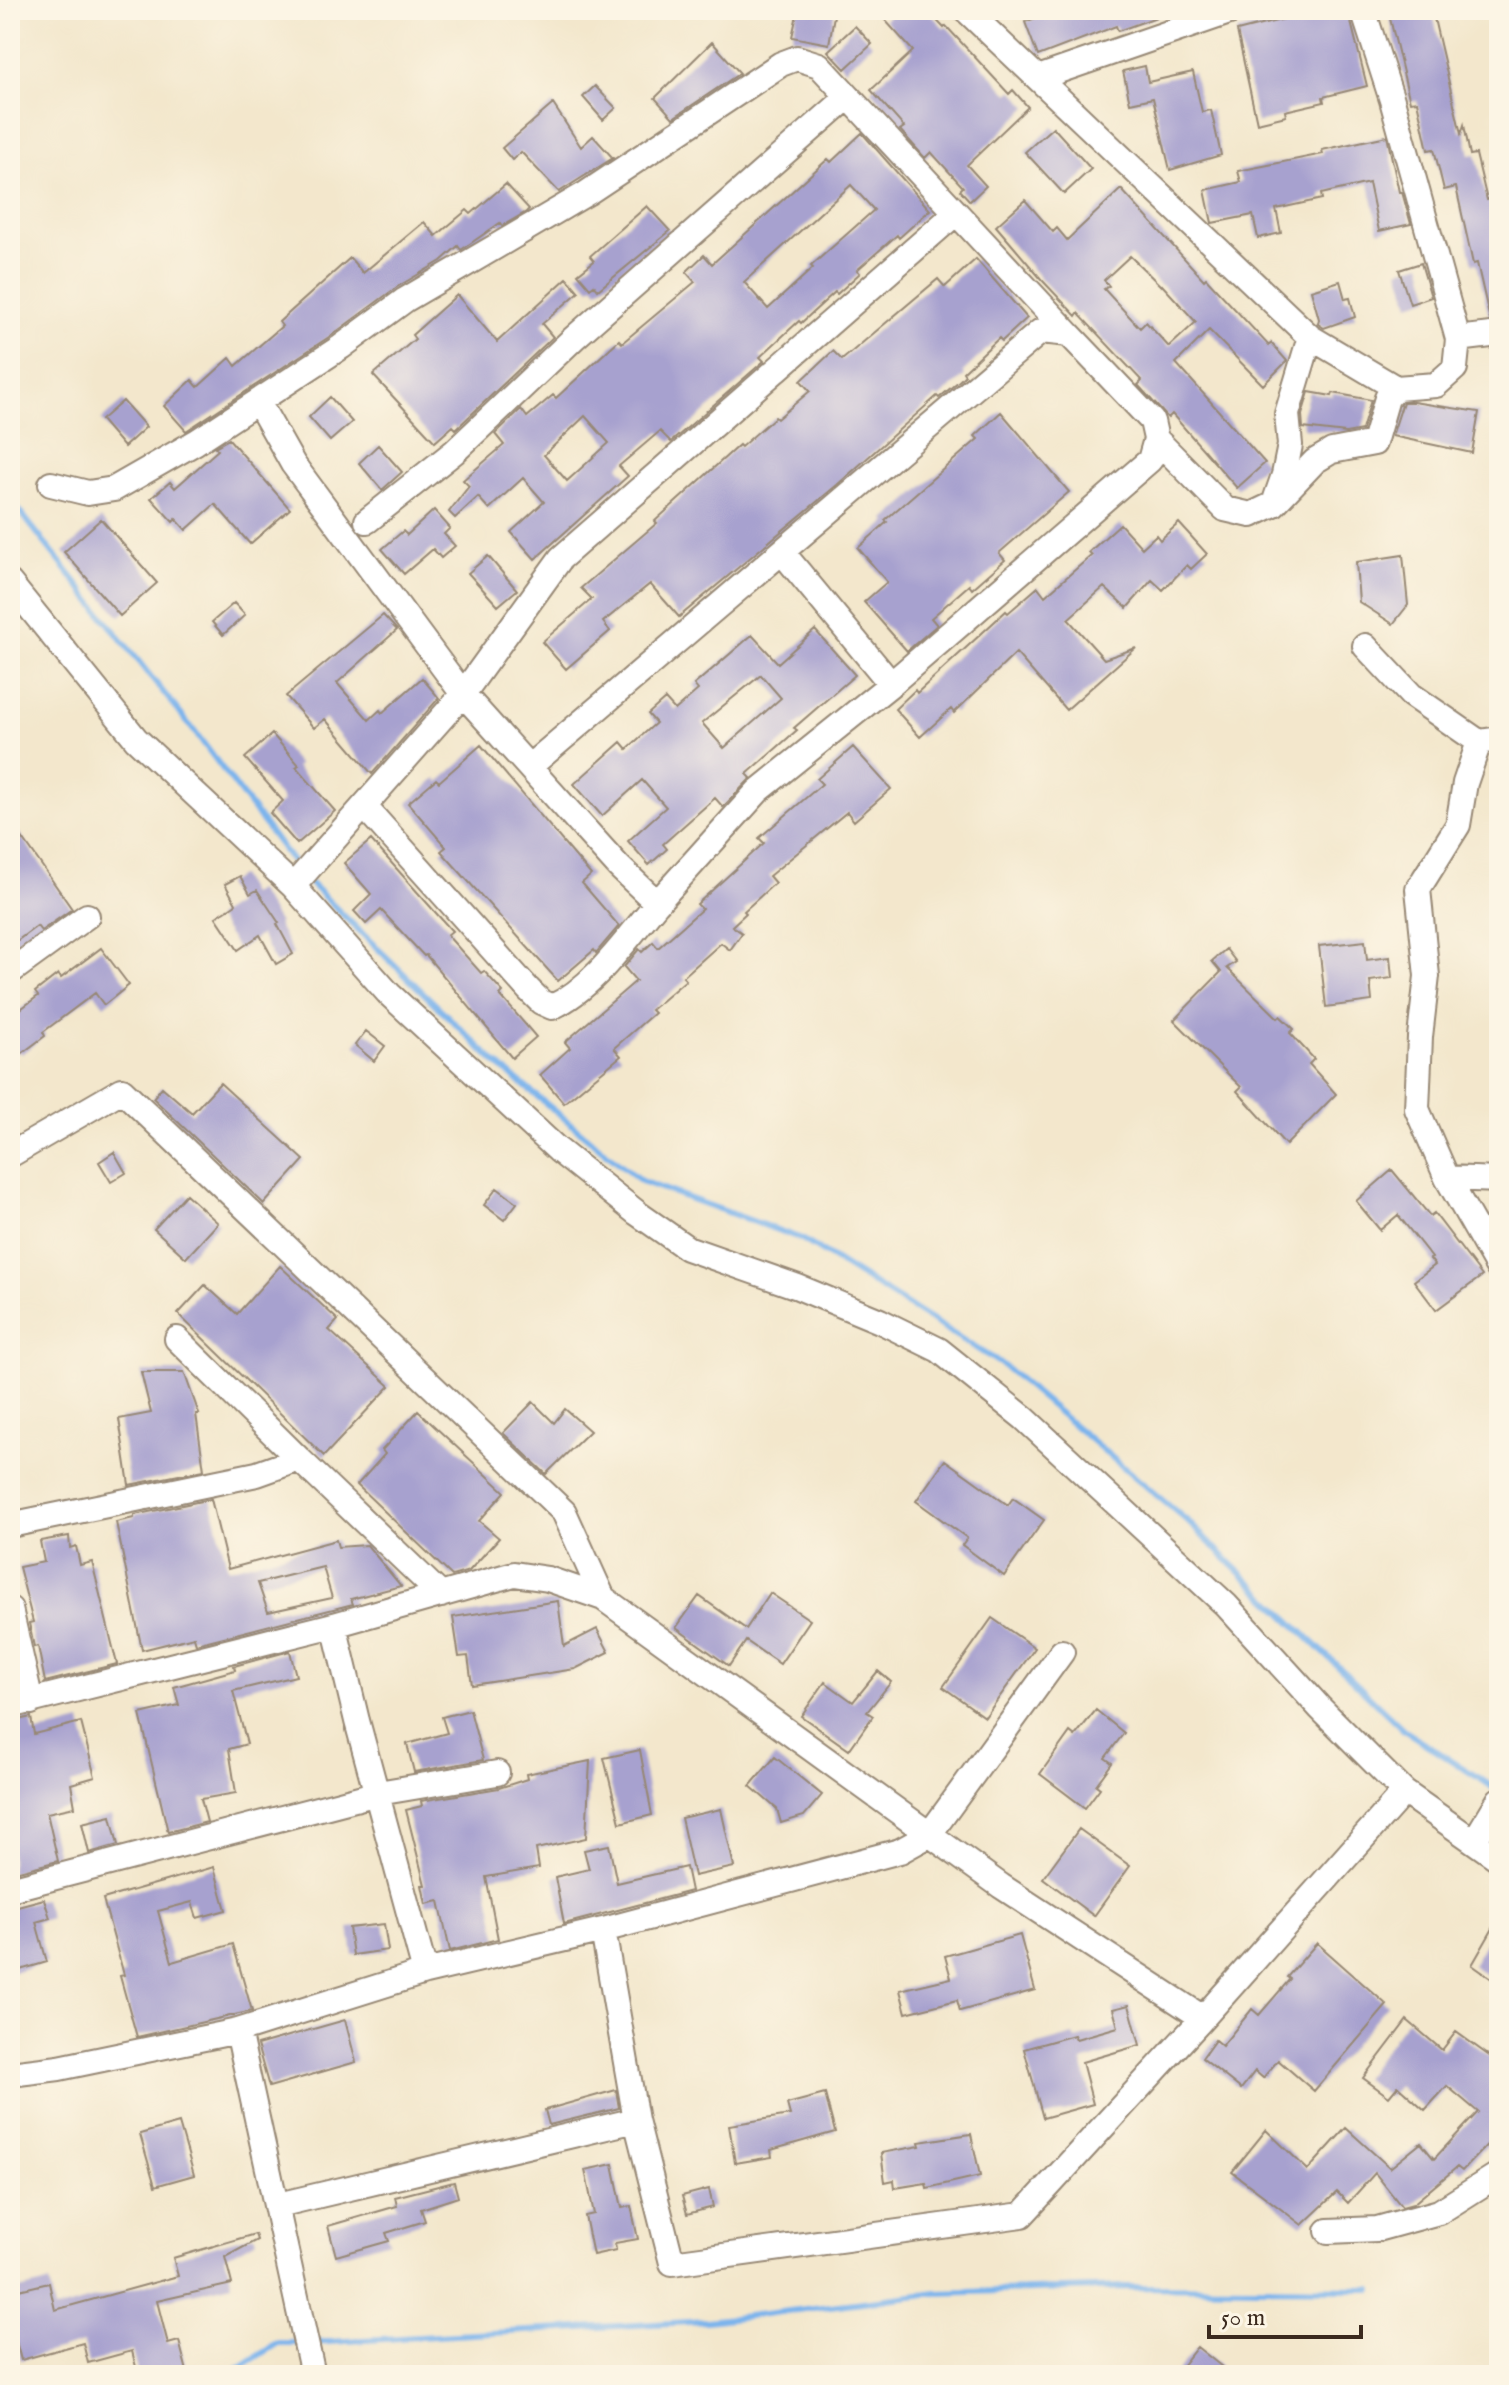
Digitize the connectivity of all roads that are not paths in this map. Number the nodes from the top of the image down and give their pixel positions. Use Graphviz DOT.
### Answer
graph roads {
  1 [pos="966,10"];
  2 [pos="1235,10"];
  3 [pos="1363,10"];
  4 [pos="1038,78"];
  5 [pos="848,97"];
  6 [pos="956,213"];
  7 [pos="1069,334"];
  8 [pos="1499,334"];
  9 [pos="1310,337"];
  10 [pos="1458,339"];
  11 [pos="1396,388"];
  12 [pos="258,402"];
  13 [pos="1156,439"];
  14 [pos="51,484"];
  15 [pos="1274,504"];
  16 [pos="367,521"];
  17 [pos="782,552"];
  18 [pos="10,583"];
  19 [pos="1365,646"];
  20 [pos="891,684"];
  21 [pos="463,694"];
  22 [pos="1489,740"];
  23 [pos="529,767"];
  24 [pos="364,806"];
  25 [pos="293,886"];
  26 [pos="657,903"];
  27 [pos="87,916"];
  28 [pos="10,972"];
  29 [pos="10,1155"];
  30 [pos="1447,1178"];
  31 [pos="1499,1180"];
  32 [pos="1499,1269"];
  33 [pos="177,1339"];
  34 [pos="299,1459"];
  35 [pos="10,1525"];
  36 [pos="441,1595"];
  37 [pos="603,1598"];
  38 [pos="10,1609"];
  39 [pos="334,1625"];
  40 [pos="1062,1652"];
  41 [pos="21,1704"];
  42 [pos="497,1773"];
  43 [pos="1404,1792"];
  44 [pos="378,1793"];
  45 [pos="1497,1804"];
  46 [pos="929,1835"];
  47 [pos="1475,1840"];
  48 [pos="1499,1859"];
  49 [pos="10,1889"];
  50 [pos="603,1930"];
  51 [pos="425,1972"];
  52 [pos="1203,2018"];
  53 [pos="238,2031"];
  54 [pos="10,2074"];
  55 [pos="636,2120"];
  56 [pos="1499,2174"];
  57 [pos="278,2205"];
  58 [pos="1328,2231"];
  59 [pos="313,2375"];
  1 -- 4 [label="street"];
  2 -- 4 [label="street"];
  3 -- 10 [label="street"];
  4 -- 9 [label="street"];
  5 -- 6 [label="street"];
  5 -- 12 [label="street"];
  5 -- 16 [label="street"];
  6 -- 7 [label="street"];
  6 -- 21 [label="street"];
  7 -- 13 [label="street"];
  7 -- 17 [label="street"];
  8 -- 10 [label="street"];
  9 -- 11 [label="street"];
  9 -- 15 [label="street"];
  10 -- 11 [label="street"];
  11 -- 15 [label="street"];
  12 -- 14 [label="street"];
  12 -- 21 [label="street"];
  13 -- 15 [label="street"];
  13 -- 20 [label="street"];
  17 -- 20 [label="street"];
  17 -- 23 [label="street"];
  18 -- 25 [label="street"];
  19 -- 22 [label="street"];
  20 -- 26 [label="street"];
  21 -- 23 [label="street"];
  21 -- 24 [label="street"];
  22 -- 30 [label="street"];
  23 -- 26 [label="street"];
  24 -- 25 [label="street"];
  24 -- 26 [label="street"];
  25 -- 43 [label="street"];
  27 -- 28 [label="street"];
  29 -- 37 [label="street"];
  30 -- 31 [label="street"];
  30 -- 32 [label="street"];
  33 -- 34 [label="street"];
  34 -- 35 [label="street"];
  34 -- 36 [label="street"];
  36 -- 37 [label="street"];
  36 -- 39 [label="street"];
  37 -- 46 [label="street"];
  38 -- 41 [label="street"];
  39 -- 41 [label="street"];
  39 -- 44 [label="street"];
  40 -- 46 [label="street"];
  42 -- 44 [label="street"];
  43 -- 47 [label="street"];
  43 -- 52 [label="street"];
  44 -- 49 [label="street"];
  44 -- 51 [label="street"];
  45 -- 47 [label="street"];
  46 -- 50 [label="street"];
  46 -- 52 [label="street"];
  47 -- 48 [label="street"];
  50 -- 51 [label="street"];
  50 -- 55 [label="street"];
  51 -- 53 [label="street"];
  52 -- 55 [label="street"];
  53 -- 54 [label="street"];
  53 -- 57 [label="street"];
  55 -- 57 [label="street"];
  56 -- 58 [label="street"];
  57 -- 59 [label="street"];
}
